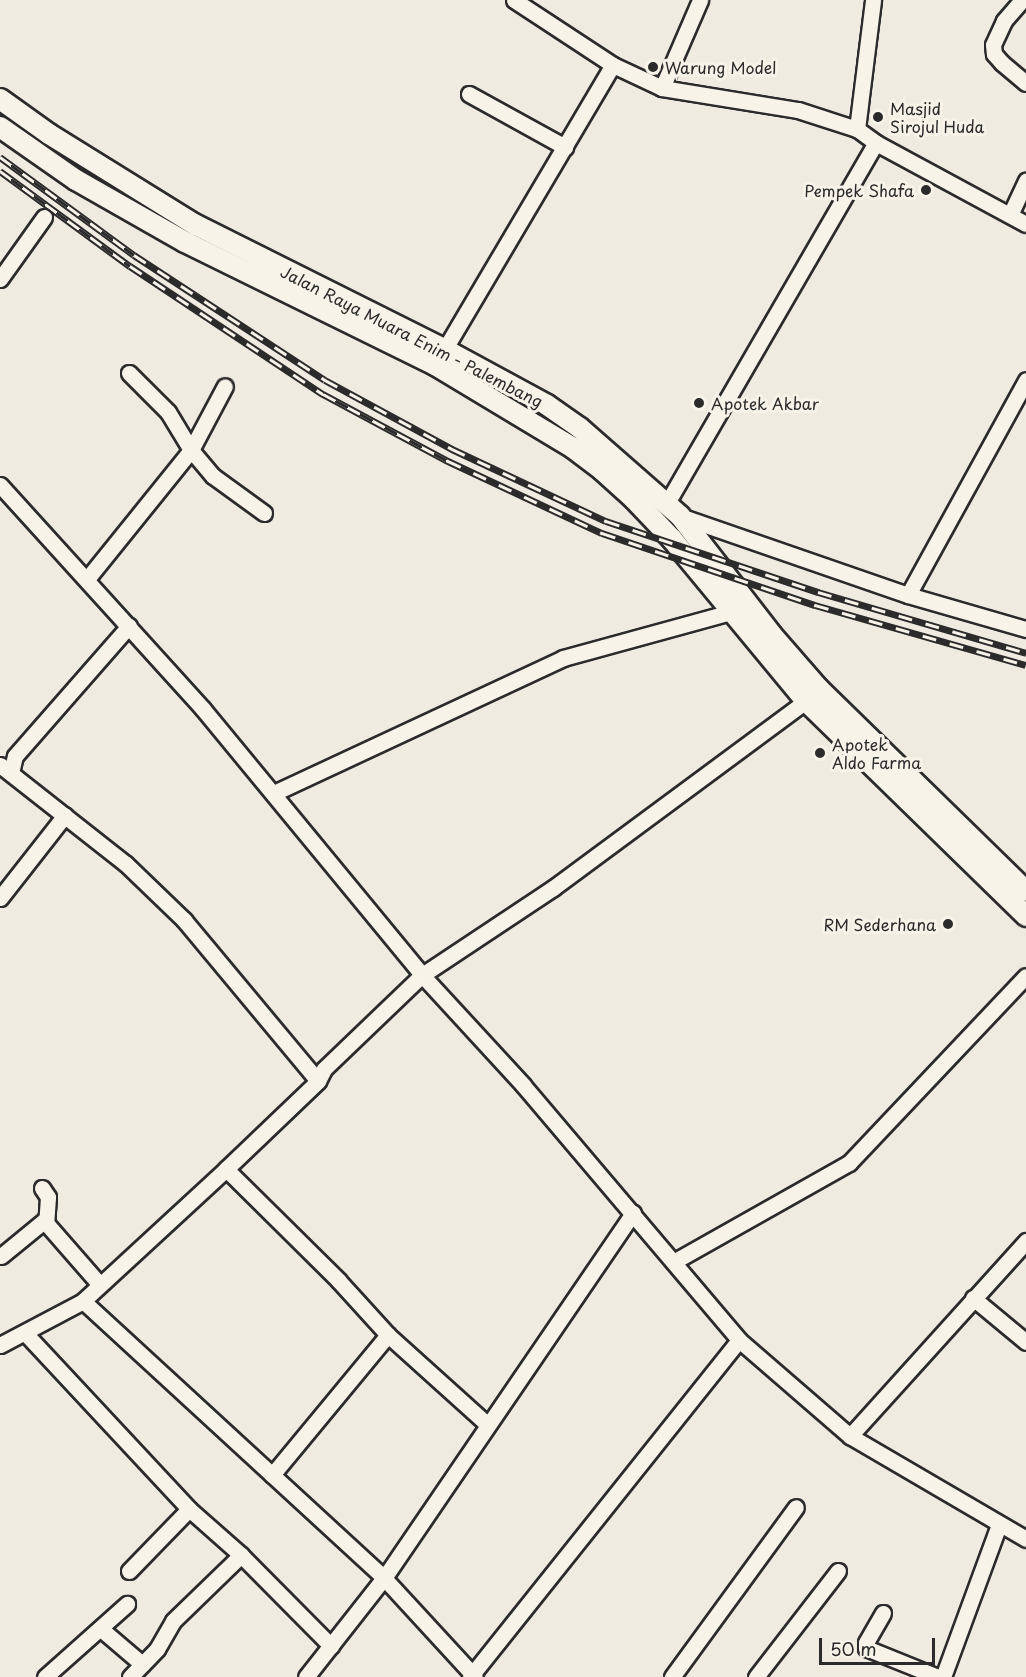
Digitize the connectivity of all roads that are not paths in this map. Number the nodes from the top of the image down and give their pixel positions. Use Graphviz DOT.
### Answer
graph roads {
  1 [pos="514,0"];
  2 [pos="700,0"];
  3 [pos="1022,0"];
  4 [pos="871,1"];
  5 [pos="613,65"];
  6 [pos="1026,83"];
  7 [pos="662,88"];
  8 [pos="469,94"];
  9 [pos="0,99"];
  10 [pos="0,127"];
  11 [pos="857,129"];
  12 [pos="876,143"];
  13 [pos="565,147"];
  14 [pos="89,159"];
  15 [pos="76,180"];
  16 [pos="1026,181"];
  17 [pos="1010,215"];
  18 [pos="44,217"];
  19 [pos="1026,224"];
  20 [pos="0,279"];
  21 [pos="440,357"];
  22 [pos="129,373"];
  23 [pos="1026,380"];
  24 [pos="225,386"];
  25 [pos="191,450"];
  26 [pos="1,489"];
  27 [pos="674,509"];
  28 [pos="264,513"];
  29 [pos="87,579"];
  30 [pos="908,595"];
  31 [pos="731,612"];
  32 [pos="129,626"];
  33 [pos="1026,629"];
  34 [pos="806,701"];
  35 [pos="5,769"];
  36 [pos="274,793"];
  37 [pos="65,815"];
  38 [pos="1026,891"];
  39 [pos="0,898"];
  40 [pos="1026,916"];
  41 [pos="422,975"];
  42 [pos="1026,976"];
  43 [pos="318,1081"];
  44 [pos="226,1169"];
  45 [pos="42,1188"];
  46 [pos="633,1213"];
  47 [pos="45,1220"];
  48 [pos="1026,1241"];
  49 [pos="1,1256"];
  50 [pos="675,1261"];
  51 [pos="100,1285"];
  52 [pos="974,1298"];
  53 [pos="82,1301"];
  54 [pos="25,1333"];
  55 [pos="388,1335"];
  56 [pos="739,1340"];
  57 [pos="1026,1342"];
  58 [pos="0,1345"];
  59 [pos="487,1424"];
  60 [pos="850,1436"];
  61 [pos="272,1475"];
  62 [pos="796,1507"];
  63 [pos="189,1509"];
  64 [pos="999,1525"];
  65 [pos="1026,1539"];
  66 [pos="241,1555"];
  67 [pos="129,1571"];
  68 [pos="838,1571"];
  69 [pos="384,1578"];
  70 [pos="127,1604"];
  71 [pos="883,1613"];
  72 [pos="101,1629"];
  73 [pos="331,1646"];
  74 [pos="142,1664"];
  75 [pos="472,1676"];
  76 [pos="45,1677"];
  77 [pos="130,1677"];
  78 [pos="306,1677"];
  79 [pos="672,1677"];
  80 [pos="756,1677"];
  81 [pos="938,1677"];
  82 [pos="943,1677"];
  1 -- 5 [label="street"];
  2 -- 7 [label="street"];
  3 -- 6 [label="street"];
  4 -- 11 [label="street"];
  5 -- 7 [label="street"];
  5 -- 13 [label="street"];
  7 -- 11 [label="street"];
  8 -- 13 [label="street"];
  9 -- 14 [label="main road, Jalan Raya Muara Enim - Palembang"];
  10 -- 15 [label="main road, Jalan Raya Muara Enim - Palembang"];
  11 -- 12 [label="street"];
  12 -- 17 [label="street"];
  12 -- 27 [label="street"];
  13 -- 21 [label="street"];
  14 -- 15 [label="main road"];
  14 -- 21 [label="main road, Jalan Raya Muara Enim - Palembang"];
  15 -- 21 [label="main road, Jalan Raya Muara Enim - Palembang"];
  16 -- 17 [label="street"];
  17 -- 19 [label="street"];
  18 -- 20 [label="street"];
  21 -- 27 [label="main road, Jalan Raya Muara Enim - Palembang"];
  21 -- 31 [label="main road, Jalan Raya Muara Enim - Palembang"];
  22 -- 25 [label="street"];
  23 -- 30 [label="street"];
  24 -- 25 [label="street"];
  25 -- 28 [label="street"];
  25 -- 29 [label="street"];
  26 -- 29 [label="street"];
  27 -- 30 [label="street"];
  27 -- 38 [label="main road, Jalan Raya Muara Enim - Palembang"];
  29 -- 32 [label="street"];
  30 -- 33 [label="street"];
  31 -- 34 [label="main road, Jalan Raya Muara Enim - Palembang"];
  31 -- 36 [label="street"];
  32 -- 35 [label="street"];
  32 -- 36 [label="street"];
  34 -- 40 [label="main road, Jalan Raya Muara Enim - Palembang"];
  34 -- 41 [label="street"];
  35 -- 37 [label="street"];
  36 -- 41 [label="street"];
  37 -- 39 [label="street"];
  37 -- 43 [label="street"];
  41 -- 43 [label="street"];
  41 -- 46 [label="street"];
  42 -- 50 [label="street"];
  43 -- 44 [label="street"];
  44 -- 51 [label="street"];
  44 -- 55 [label="street"];
  45 -- 47 [label="street"];
  46 -- 50 [label="street"];
  46 -- 59 [label="street"];
  47 -- 49 [label="street"];
  47 -- 51 [label="street"];
  48 -- 52 [label="street"];
  50 -- 56 [label="street"];
  51 -- 53 [label="street"];
  52 -- 57 [label="street"];
  52 -- 60 [label="street"];
  53 -- 54 [label="street"];
  53 -- 61 [label="street"];
  54 -- 58 [label="street"];
  54 -- 63 [label="street"];
  55 -- 59 [label="street"];
  55 -- 61 [label="street"];
  56 -- 60 [label="street"];
  56 -- 75 [label="street"];
  59 -- 69 [label="street"];
  60 -- 64 [label="street"];
  61 -- 69 [label="street"];
  62 -- 79 [label="street"];
  63 -- 66 [label="street"];
  63 -- 67 [label="street"];
  64 -- 65 [label="street"];
  64 -- 82 [label="street"];
  66 -- 73 [label="street"];
  66 -- 74 [label="street"];
  68 -- 80 [label="street"];
  69 -- 73 [label="street"];
  69 -- 75 [label="street"];
  70 -- 72 [label="street"];
  71 -- 81 [label="street"];
  72 -- 74 [label="street"];
  72 -- 76 [label="street"];
  73 -- 78 [label="street"];
  74 -- 77 [label="street"];
}
